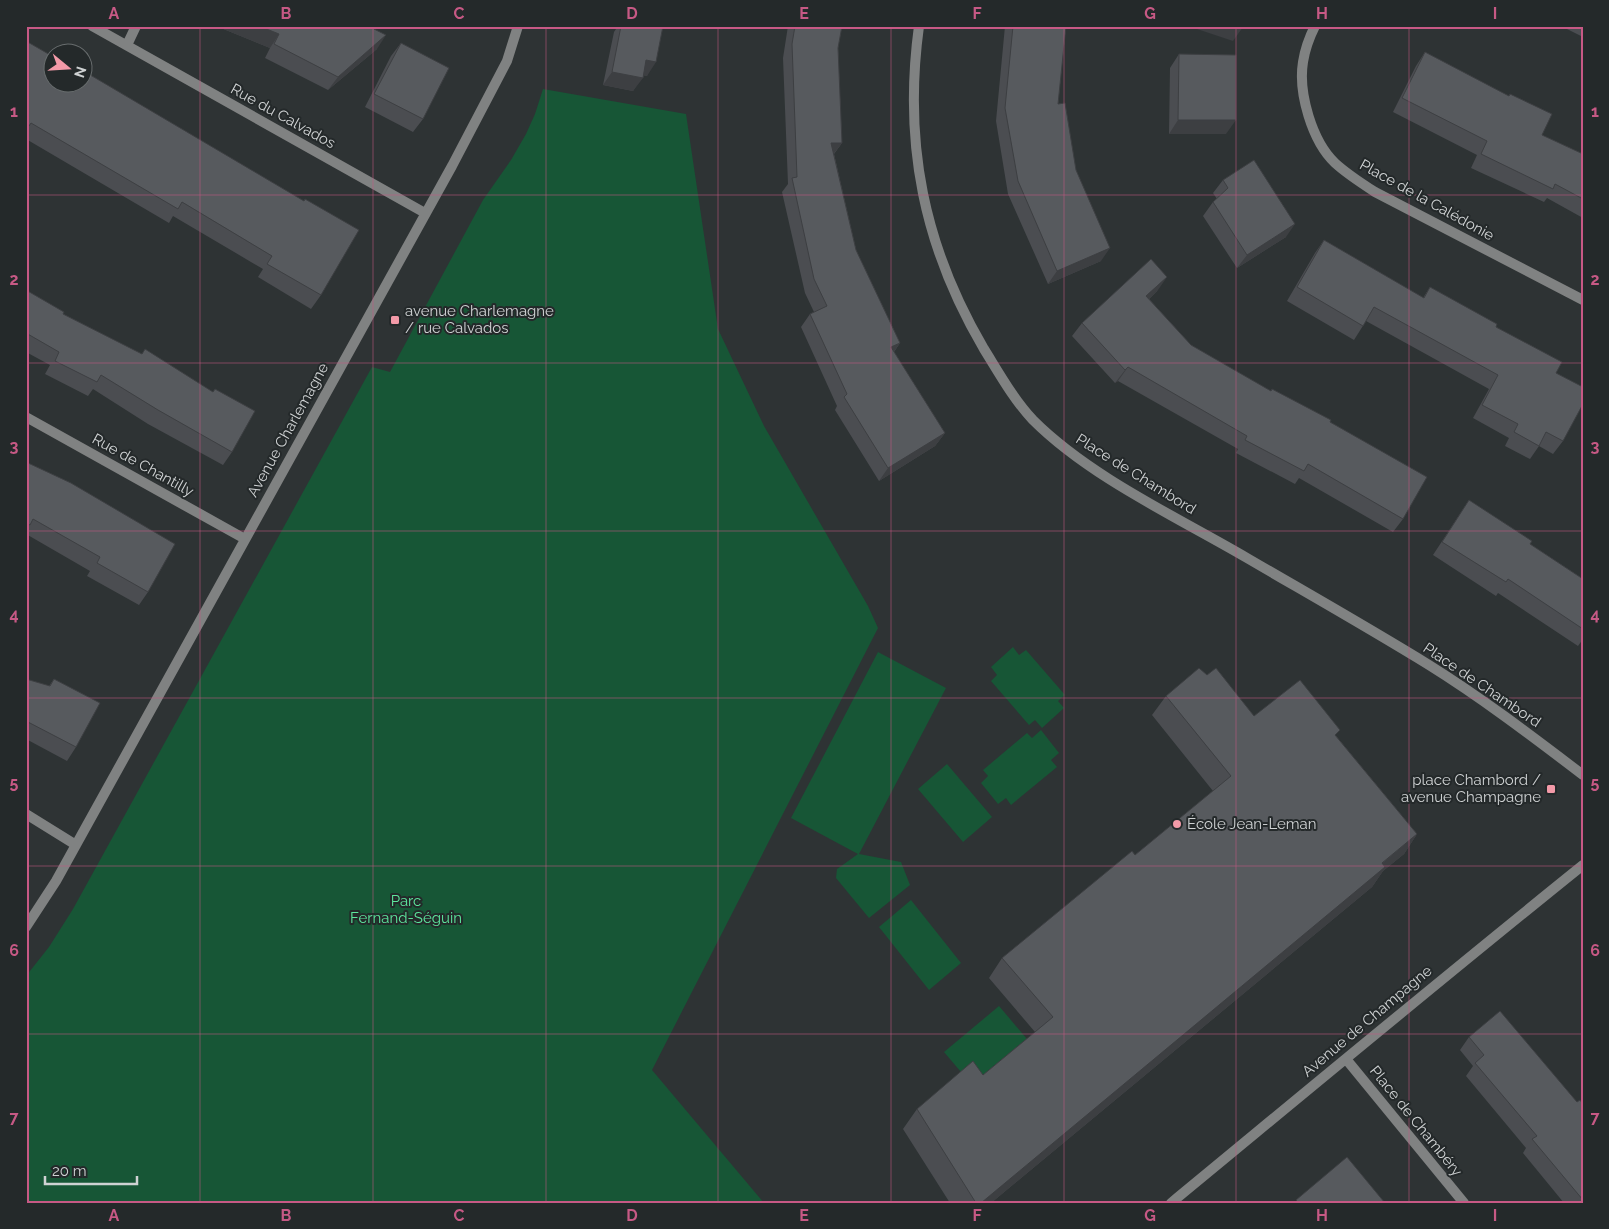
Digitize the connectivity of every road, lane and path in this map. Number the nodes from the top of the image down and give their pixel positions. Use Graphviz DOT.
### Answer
graph roads {
  1 [pos="92,26"];
  2 [pos="136,26"];
  3 [pos="518,26"];
  4 [pos="919,26"];
  5 [pos="1315,26"];
  6 [pos="127,45"];
  7 [pos="425,213"];
  8 [pos="1583,300"];
  9 [pos="26,417"];
  10 [pos="245,539"];
  11 [pos="1583,775"];
  12 [pos="26,814"];
  13 [pos="76,845"];
  14 [pos="1583,864"];
  15 [pos="26,927"];
  16 [pos="1346,1059"];
  17 [pos="1171,1203"];
  18 [pos="1464,1203"];
  1 -- 6 [label="street, Rue du Calvados"];
  2 -- 6 [label="street"];
  3 -- 7 [label="street, Avenue Charlemagne"];
  4 -- 11 [label="street, Place de Chambord"];
  5 -- 8 [label="street, Place de la Calédonie"];
  6 -- 7 [label="street, Rue du Calvados"];
  7 -- 10 [label="street, Avenue Charlemagne"];
  9 -- 10 [label="street, Rue de Chantilly"];
  10 -- 13 [label="street, Avenue Charlemagne"];
  12 -- 13 [label="street"];
  13 -- 15 [label="street, Avenue Charlemagne"];
  14 -- 16 [label="street, Avenue de Champagne"];
  16 -- 17 [label="street, Avenue de Champagne"];
  16 -- 18 [label="street, Place de Chambéry"];
}
